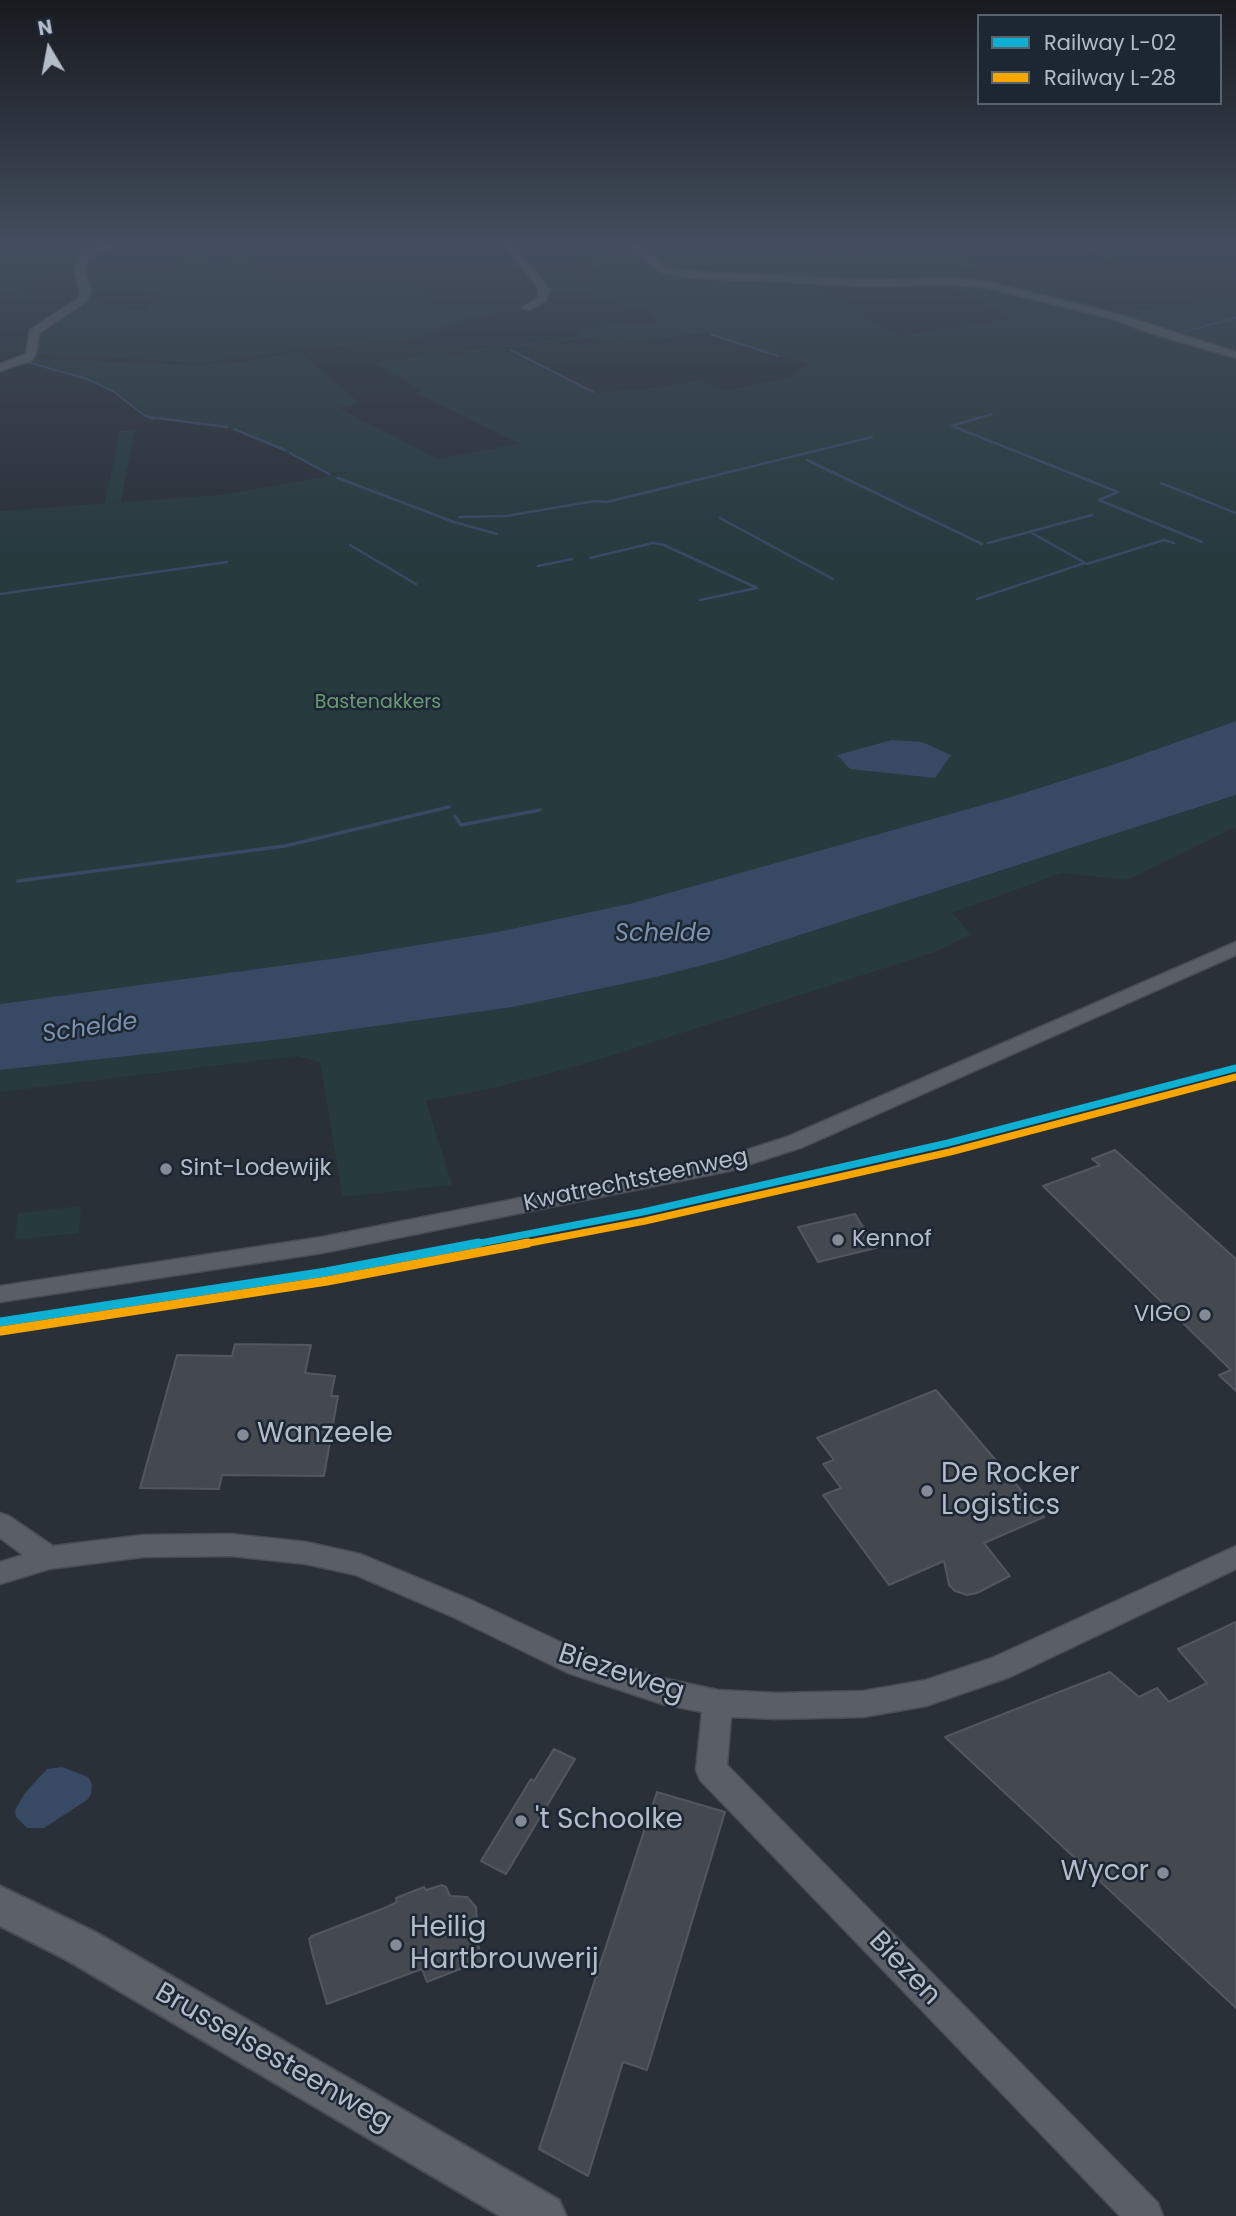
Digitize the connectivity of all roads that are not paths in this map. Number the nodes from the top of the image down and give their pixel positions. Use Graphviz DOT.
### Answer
graph roads {
  1 [pos="31,351"];
  2 [pos="0,368"];
  3 [pos="1236,948"];
  4 [pos="0,1294"];
  5 [pos="0,1524"];
  6 [pos="1236,1557"];
  7 [pos="49,1558"];
  8 [pos="0,1573"];
  9 [pos="718,1703"];
  10 [pos="0,1905"];
  11 [pos="543,2216"];
  12 [pos="1145,2216"];
  1 -- 2 [label="street"];
  3 -- 4 [label="street, Kwatrechtsteenweg"];
  5 -- 7 [label="street"];
  6 -- 9 [label="street, Biezeweg"];
  7 -- 8 [label="street, Biezeweg"];
  7 -- 9 [label="street, Biezeweg"];
  9 -- 12 [label="street, Biezen"];
  10 -- 11 [label="main road, Brusselsesteenweg"];
}
